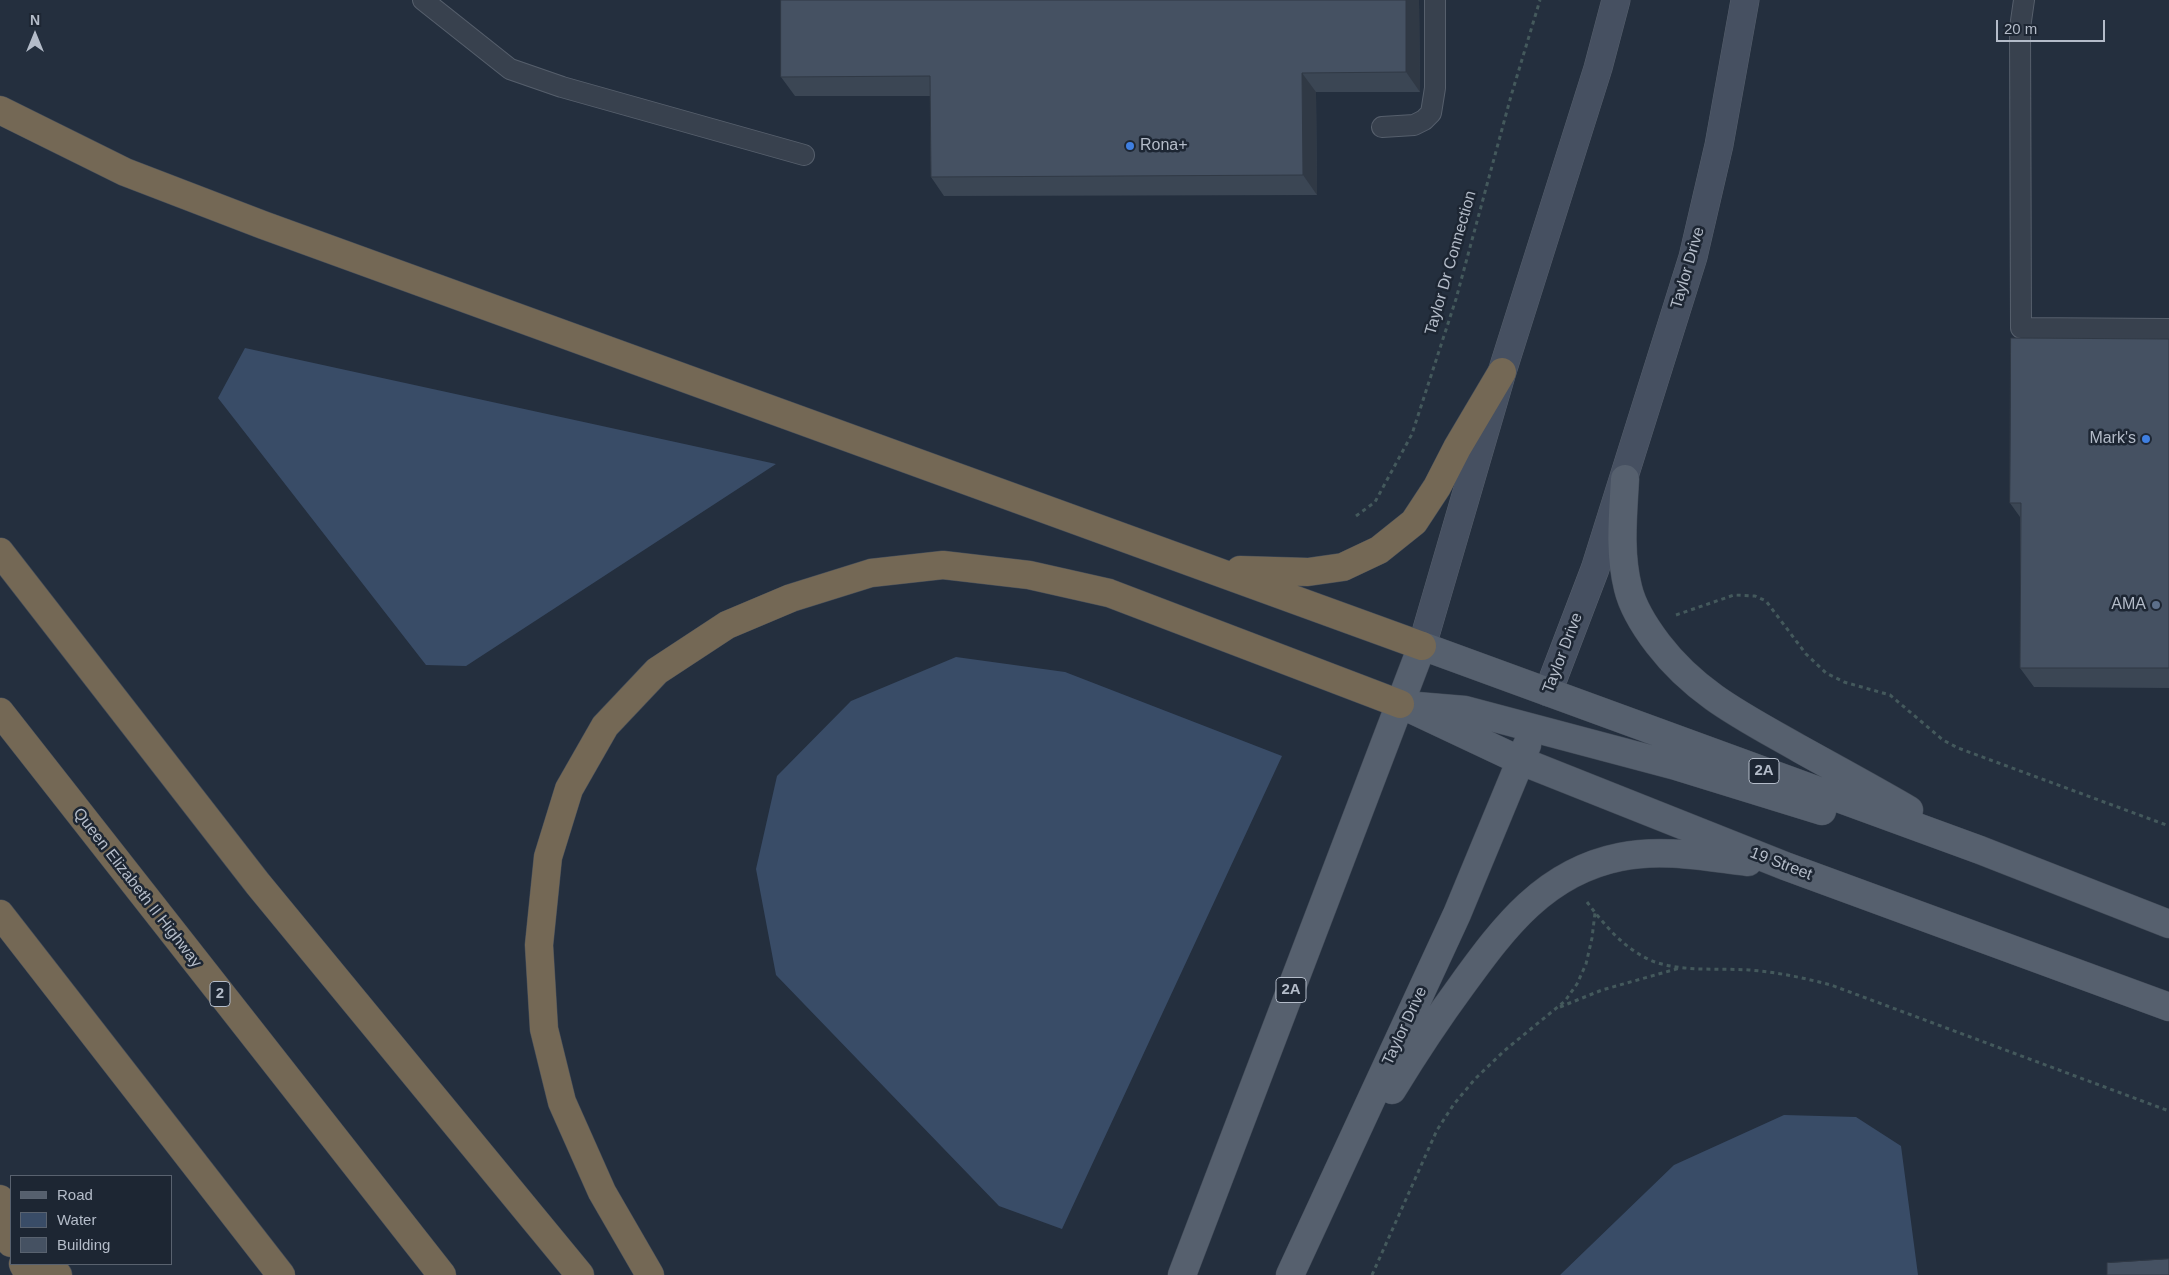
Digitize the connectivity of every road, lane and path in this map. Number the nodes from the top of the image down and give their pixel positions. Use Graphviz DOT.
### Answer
graph roads {
  1 [pos="423,0"];
  2 [pos="1435,0"];
  3 [pos="1540,0"];
  4 [pos="1616,0"];
  5 [pos="1745,0"];
  6 [pos="2024,0"];
  7 [pos="0,110"];
  8 [pos="1382,127"];
  9 [pos="804,155"];
  10 [pos="2169,329"];
  11 [pos="1502,372"];
  12 [pos="1625,479"];
  13 [pos="1356,516"];
  14 [pos="0,552"];
  15 [pos="1216,569"];
  16 [pos="1668,618"];
  17 [pos="1422,646"];
  18 [pos="1548,692"];
  19 [pos="1400,704"];
  20 [pos="0,712"];
  21 [pos="1534,728"];
  22 [pos="1521,761"];
  23 [pos="2169,826"];
  24 [pos="1980,850"];
  25 [pos="1785,866"];
  26 [pos="2065,884"];
  27 [pos="1585,900"];
  28 [pos="1595,913"];
  29 [pos="0,914"];
  30 [pos="2169,924"];
  31 [pos="1680,968"];
  32 [pos="2169,1007"];
  33 [pos="1557,1008"];
  34 [pos="2169,1111"];
  35 [pos="1331,1189"];
  36 [pos="0,1199"];
  37 [pos="10,1213"];
  38 [pos="0,1222"];
  39 [pos="10,1241"];
  40 [pos="50,1265"];
  41 [pos="58,1275"];
  42 [pos="281,1275"];
  43 [pos="442,1275"];
  44 [pos="580,1275"];
  45 [pos="650,1275"];
  46 [pos="1182,1275"];
  47 [pos="1290,1275"];
  48 [pos="1372,1275"];
  1 -- 9 [label="lane"];
  2 -- 8 [label="lane"];
  3 -- 13 [label="path, Taylor Dr Connection"];
  4 -- 11 [label="main road"];
  5 -- 12 [label="main road, Taylor Drive"];
  6 -- 10 [label="lane"];
  7 -- 15 [label="highway"];
  11 -- 15 [label="highway"];
  11 -- 17 [label="main road"];
  12 -- 18 [label="main road, Taylor Drive"];
  12 -- 24 [label="main road"];
  14 -- 44 [label="highway"];
  15 -- 17 [label="highway"];
  16 -- 23 [label="path"];
  17 -- 18 [label="main road, 2A"];
  17 -- 19 [label="main road"];
  18 -- 21 [label="main road, Taylor Drive"];
  18 -- 24 [label="main road, 2A"];
  19 -- 21 [label="main road"];
  19 -- 22 [label="main road, 19 Street"];
  19 -- 45 [label="highway"];
  19 -- 46 [label="main road, 2A"];
  20 -- 43 [label="highway, Queen Elizabeth II Highway / 2"];
  21 -- 22 [label="main road, Taylor Drive"];
  21 -- 26 [label="main road"];
  22 -- 25 [label="main road, 19 Street"];
  22 -- 35 [label="main road, Taylor Drive"];
  24 -- 26 [label="main road, 2A"];
  25 -- 32 [label="main road, 19 Street"];
  25 -- 35 [label="main road"];
  26 -- 30 [label="main road, 2A"];
  27 -- 28 [label="path"];
  28 -- 31 [label="path"];
  28 -- 33 [label="path"];
  29 -- 42 [label="highway"];
  31 -- 33 [label="path"];
  31 -- 34 [label="path"];
  33 -- 48 [label="path"];
  35 -- 47 [label="main road, Taylor Drive"];
  36 -- 37 [label="highway"];
  38 -- 39 [label="highway"];
  40 -- 41 [label="highway"];
}
